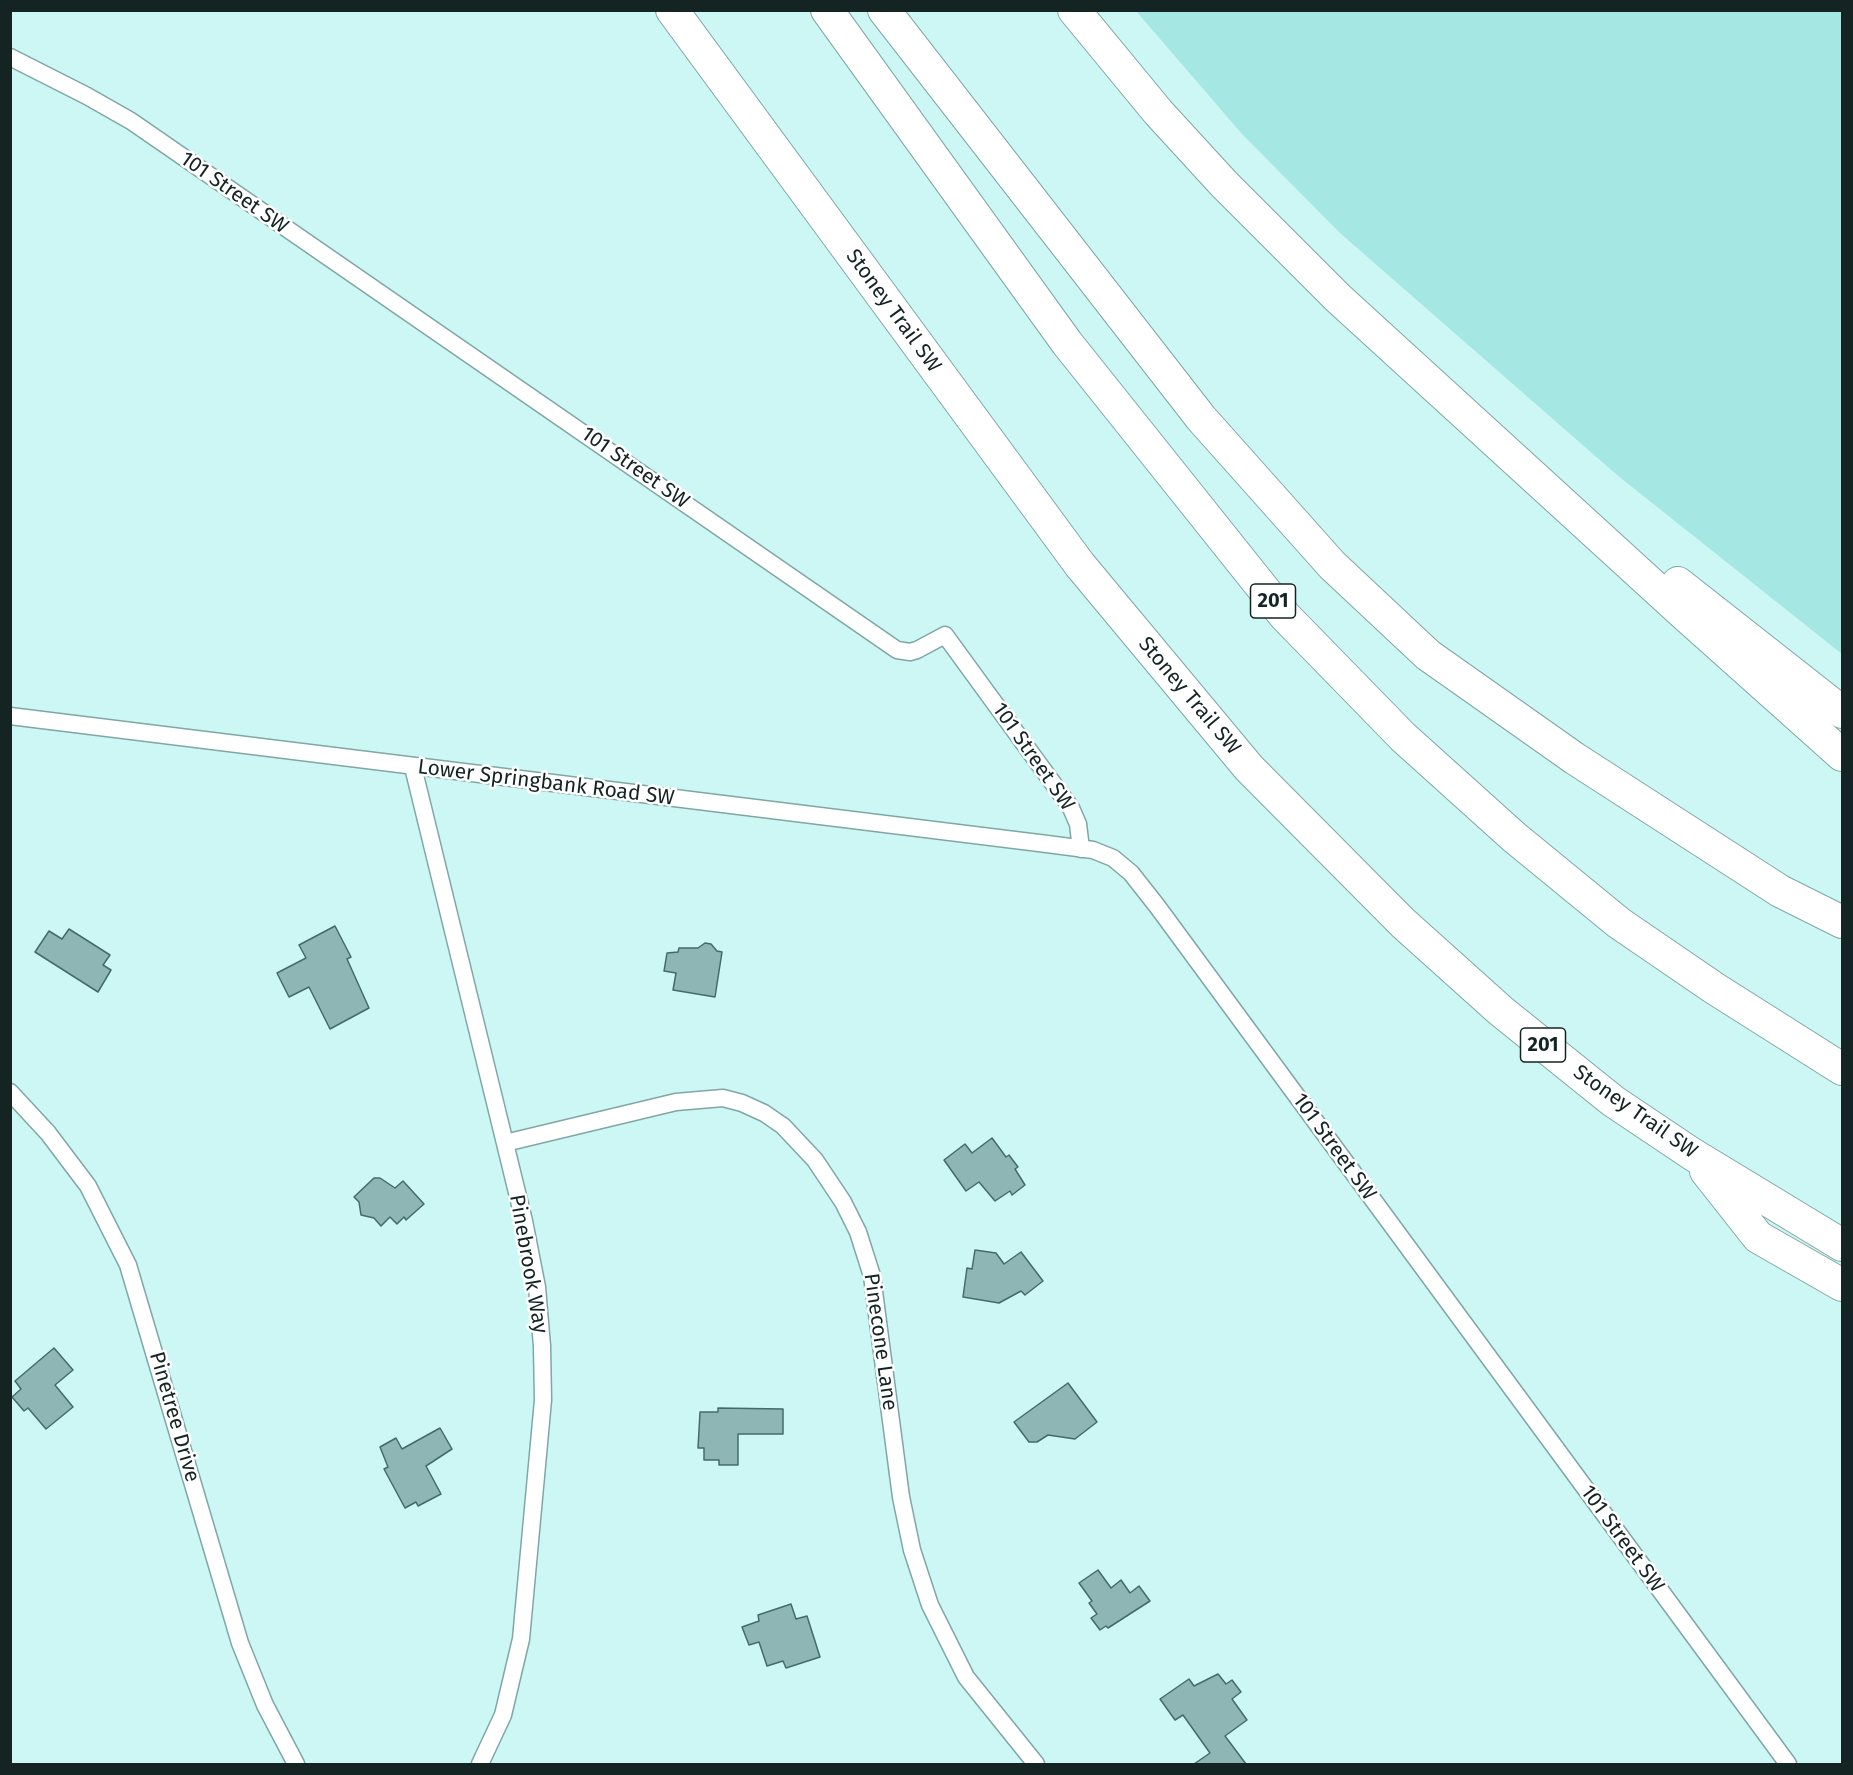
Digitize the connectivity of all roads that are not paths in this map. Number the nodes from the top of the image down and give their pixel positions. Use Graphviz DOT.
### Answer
graph roads {
  1 [pos="672,10"];
  2 [pos="827,10"];
  3 [pos="884,10"];
  4 [pos="1074,10"];
  5 [pos="10,57"];
  6 [pos="1472,422"];
  7 [pos="1842,712"];
  8 [pos="10,716"];
  9 [pos="1842,755"];
  10 [pos="413,767"];
  11 [pos="1081,849"];
  12 [pos="1842,922"];
  13 [pos="1842,1069"];
  14 [pos="10,1092"];
  15 [pos="505,1143"];
  16 [pos="1692,1154"];
  17 [pos="1842,1245"];
  18 [pos="1842,1285"];
  19 [pos="296,1764"];
  20 [pos="480,1764"];
  21 [pos="1036,1764"];
  22 [pos="1788,1764"];
  1 -- 16 [label="highway, Stoney Trail SW / 201"];
  2 -- 13 [label="highway, 201"];
  3 -- 12 [label="highway"];
  4 -- 6 [label="highway"];
  5 -- 11 [label="street, 101 Street SW"];
  6 -- 7 [label="highway"];
  6 -- 9 [label="highway"];
  8 -- 10 [label="street, Lower Springbank Road SW"];
  10 -- 11 [label="street, Lower Springbank Road SW"];
  10 -- 15 [label="street, Pinebrook Way"];
  11 -- 22 [label="street, 101 Street SW"];
  14 -- 19 [label="street, Pinetree Drive"];
  15 -- 20 [label="street, Pinebrook Way"];
  15 -- 21 [label="street, Pinecone Lane"];
  16 -- 17 [label="highway, Stoney Trail SW / 201"];
  16 -- 18 [label="highway"];
}
